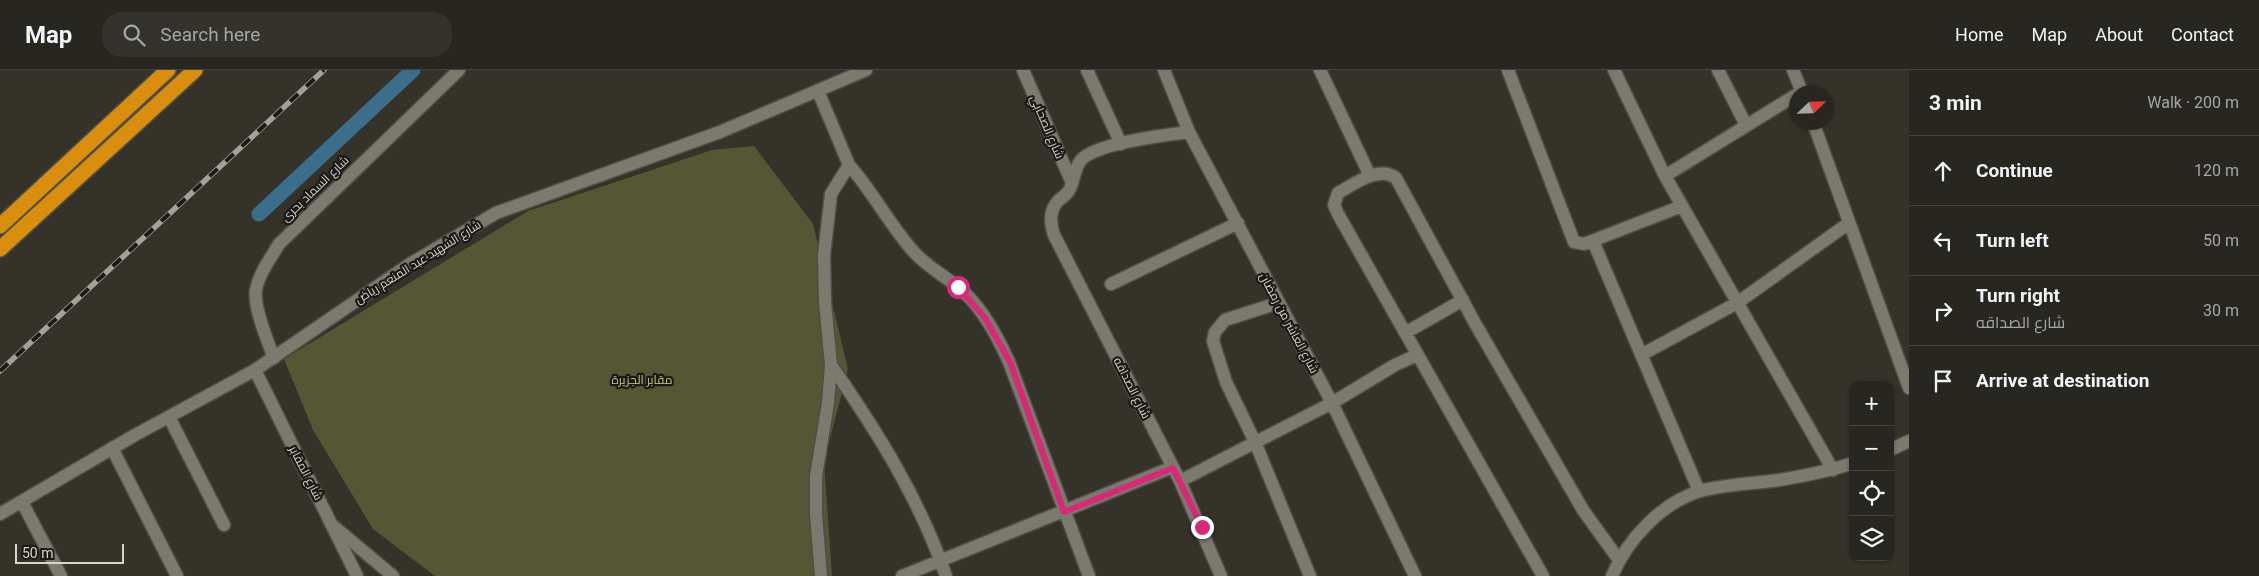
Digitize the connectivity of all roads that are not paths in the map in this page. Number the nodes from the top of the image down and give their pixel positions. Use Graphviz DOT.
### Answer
graph roads {
  1 [pos="168,70"];
  2 [pos="195,70"];
  3 [pos="459,70"];
  4 [pos="866,70"];
  5 [pos="1023,70"];
  6 [pos="1087,70"];
  7 [pos="1164,70"];
  8 [pos="1320,70"];
  9 [pos="1508,70"];
  10 [pos="1614,70"];
  11 [pos="1718,70"];
  12 [pos="1793,70"];
  13 [pos="1798,85"];
  14 [pos="818,91"];
  15 [pos="1789,100"];
  16 [pos="1746,125"];
  17 [pos="1817,130"];
  18 [pos="1189,132"];
  19 [pos="1121,144"];
  20 [pos="849,165"];
  21 [pos="1370,176"];
  22 [pos="1665,176"];
  23 [pos="1072,184"];
  24 [pos="1682,206"];
  25 [pos="1238,223"];
  26 [pos="1849,223"];
  27 [pos="0,226"];
  28 [pos="1593,240"];
  29 [pos="1,252"];
  30 [pos="1111,284"];
  31 [pos="1463,300"];
  32 [pos="1278,303"];
  33 [pos="1737,303"];
  34 [pos="1405,333"];
  35 [pos="1417,355"];
  36 [pos="1641,355"];
  37 [pos="274,358"];
  38 [pos="831,365"];
  39 [pos="255,370"];
  40 [pos="1909,388"];
  41 [pos="1332,403"];
  42 [pos="169,416"];
  43 [pos="1909,441"];
  44 [pos="1255,442"];
  45 [pos="112,448"];
  46 [pos="1894,448"];
  47 [pos="1849,464"];
  48 [pos="1173,468"];
  49 [pos="1833,470"];
  50 [pos="1180,481"];
  51 [pos="1699,491"];
  52 [pos="22,502"];
  53 [pos="1064,512"];
  54 [pos="0,514"];
  55 [pos="331,524"];
  56 [pos="224,525"];
  57 [pos="941,560"];
  58 [pos="1619,560"];
  59 [pos="61,576"];
  60 [pos="177,576"];
  61 [pos="357,576"];
  62 [pos="393,576"];
  63 [pos="822,576"];
  64 [pos="902,576"];
  65 [pos="946,576"];
  66 [pos="1089,576"];
  67 [pos="1221,576"];
  68 [pos="1310,576"];
  69 [pos="1415,576"];
  70 [pos="1543,576"];
  71 [pos="1612,576"];
  1 -- 27 [label="highway"];
  2 -- 29 [label="highway"];
  3 -- 37 [label="street, شارع السماد بحرى"];
  4 -- 14 [label="street, شارع الشهيد عبد المنعم رياض"];
  5 -- 23 [label="street, شارع الصحابي"];
  6 -- 19 [label="street"];
  7 -- 18 [label="street, شارع العاشر من رمضان"];
  8 -- 21 [label="street"];
  9 -- 28 [label="street"];
  10 -- 22 [label="street"];
  11 -- 16 [label="street"];
  12 -- 13 [label="street"];
  14 -- 20 [label="street"];
  14 -- 37 [label="street, شارع الشهيد عبد المنعم رياض"];
  15 -- 16 [label="street"];
  16 -- 22 [label="street"];
  17 -- 26 [label="street"];
  18 -- 19 [label="street"];
  18 -- 25 [label="street, شارع العاشر من رمضان"];
  19 -- 23 [label="street"];
  20 -- 38 [label="street"];
  20 -- 53 [label="street"];
  21 -- 31 [label="street"];
  21 -- 34 [label="street"];
  22 -- 24 [label="street"];
  23 -- 48 [label="street, شارع الصداقه"];
  24 -- 28 [label="street"];
  24 -- 33 [label="street"];
  25 -- 30 [label="street"];
  25 -- 32 [label="street, شارع العاشر من رمضان"];
  26 -- 33 [label="street"];
  26 -- 40 [label="street"];
  28 -- 36 [label="street"];
  31 -- 34 [label="street"];
  31 -- 58 [label="street"];
  32 -- 41 [label="street, شارع العاشر من رمضان"];
  32 -- 44 [label="street"];
  33 -- 36 [label="street"];
  33 -- 49 [label="street"];
  34 -- 35 [label="street"];
  35 -- 41 [label="street"];
  35 -- 70 [label="street"];
  36 -- 51 [label="street"];
  37 -- 39 [label="street, شارع الشهيد عبد المنعم رياض"];
  38 -- 57 [label="street"];
  38 -- 63 [label="street"];
  39 -- 42 [label="street, شارع الشهيد عبد المنعم رياض"];
  39 -- 55 [label="street, شارع المقابر"];
  41 -- 44 [label="street"];
  41 -- 69 [label="street, شارع العاشر من رمضان"];
  42 -- 45 [label="street, شارع الشهيد عبد المنعم رياض"];
  42 -- 56 [label="street"];
  43 -- 46 [label="street"];
  44 -- 50 [label="street"];
  44 -- 68 [label="street"];
  45 -- 52 [label="street, شارع الشهيد عبد المنعم رياض"];
  45 -- 60 [label="street"];
  47 -- 49 [label="street"];
  48 -- 50 [label="street, شارع الصداقه"];
  48 -- 53 [label="street"];
  49 -- 51 [label="street"];
  50 -- 67 [label="street, شارع الصداقه"];
  51 -- 58 [label="street"];
  52 -- 54 [label="street, شارع الشهيد عبد المنعم رياض"];
  52 -- 59 [label="street"];
  53 -- 57 [label="street"];
  53 -- 66 [label="street"];
  55 -- 61 [label="street, شارع المقابر"];
  55 -- 62 [label="street"];
  57 -- 64 [label="street"];
  57 -- 65 [label="street"];
  58 -- 71 [label="street"];
}
